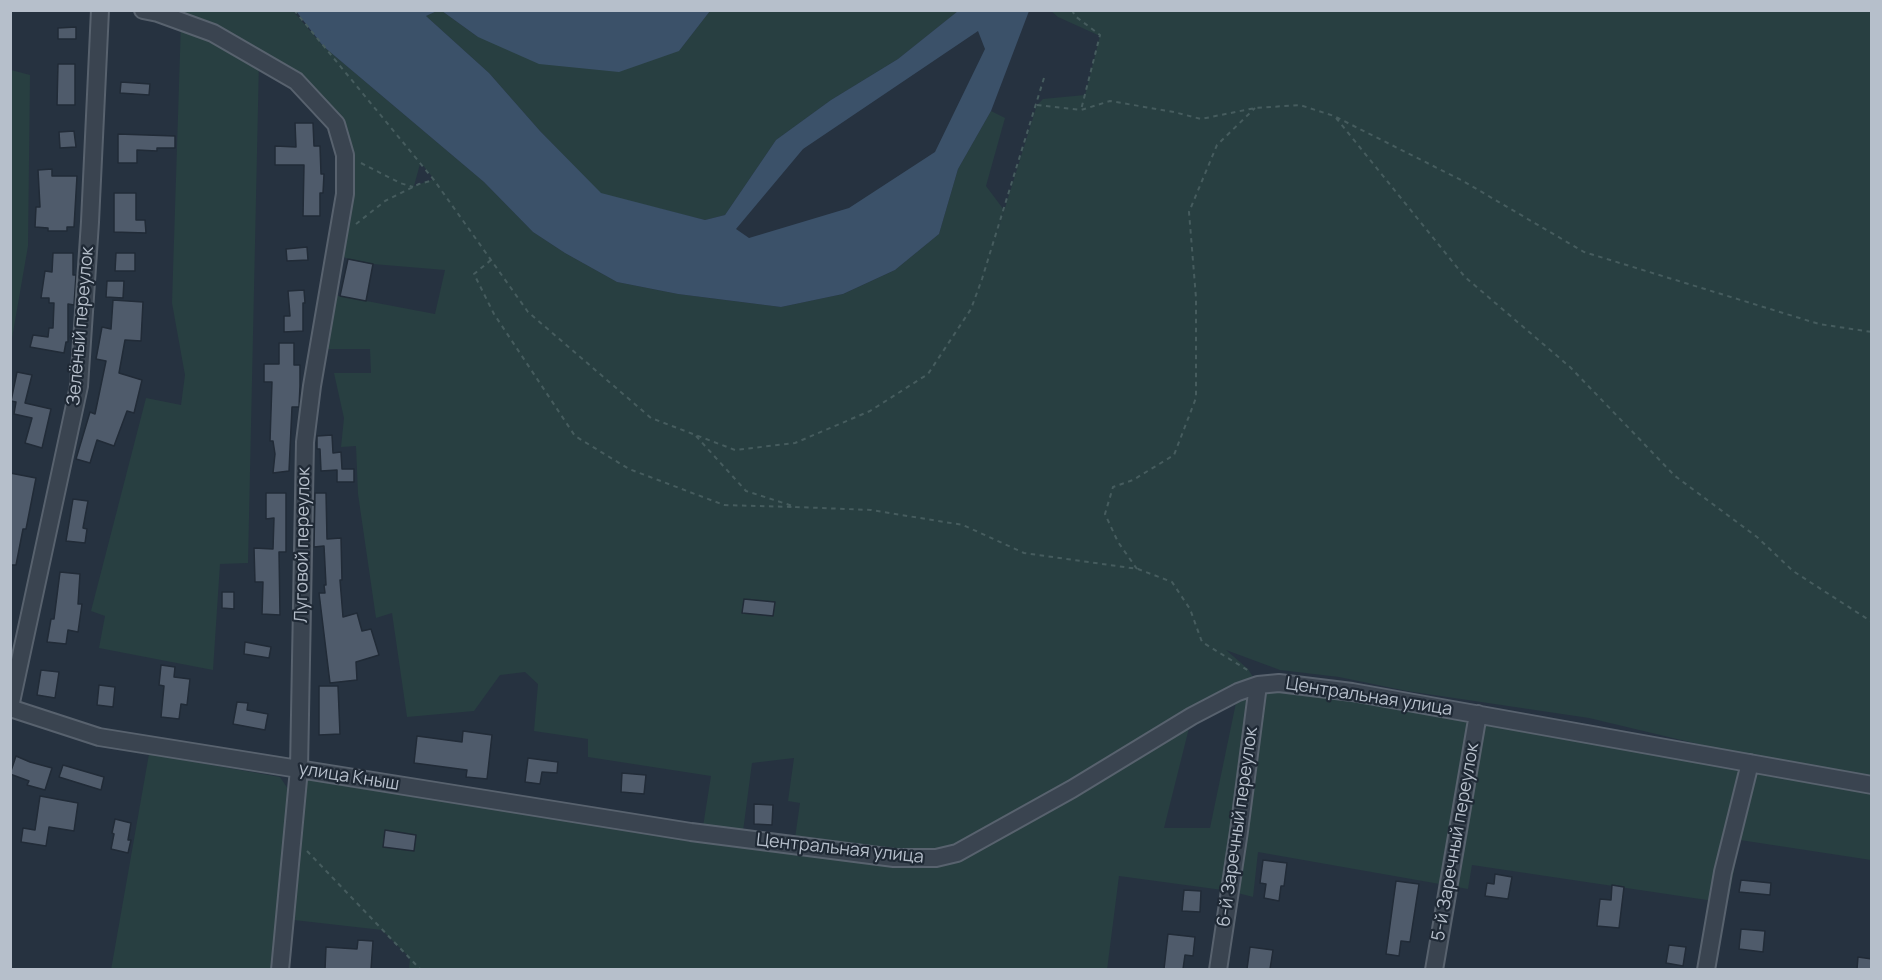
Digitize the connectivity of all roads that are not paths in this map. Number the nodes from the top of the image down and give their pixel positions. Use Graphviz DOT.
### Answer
graph roads {
  1 [pos="100,10"];
  2 [pos="143,10"];
  3 [pos="1258,685"];
  4 [pos="10,707"];
  5 [pos="1478,714"];
  6 [pos="1750,763"];
  7 [pos="299,769"];
  8 [pos="1872,785"];
  9 [pos="691,832"];
  10 [pos="280,969"];
  11 [pos="1218,969"];
  12 [pos="1434,969"];
  13 [pos="1706,969"];
  1 -- 4 [label="street, Зелёный переулок"];
  2 -- 7 [label="street, Луговой переулок"];
  3 -- 5 [label="street, Центральная улица"];
  3 -- 9 [label="street, Центральная улица"];
  3 -- 11 [label="street, 6-й Заречный переулок"];
  4 -- 7 [label="street, улица Кныш"];
  5 -- 6 [label="street, Центральная улица"];
  5 -- 12 [label="street, 5-й Заречный переулок"];
  6 -- 8 [label="street, Центральная улица"];
  6 -- 13 [label="street"];
  7 -- 9 [label="street, улица Кныш"];
  7 -- 10 [label="street, Луговой переулок"];
}
